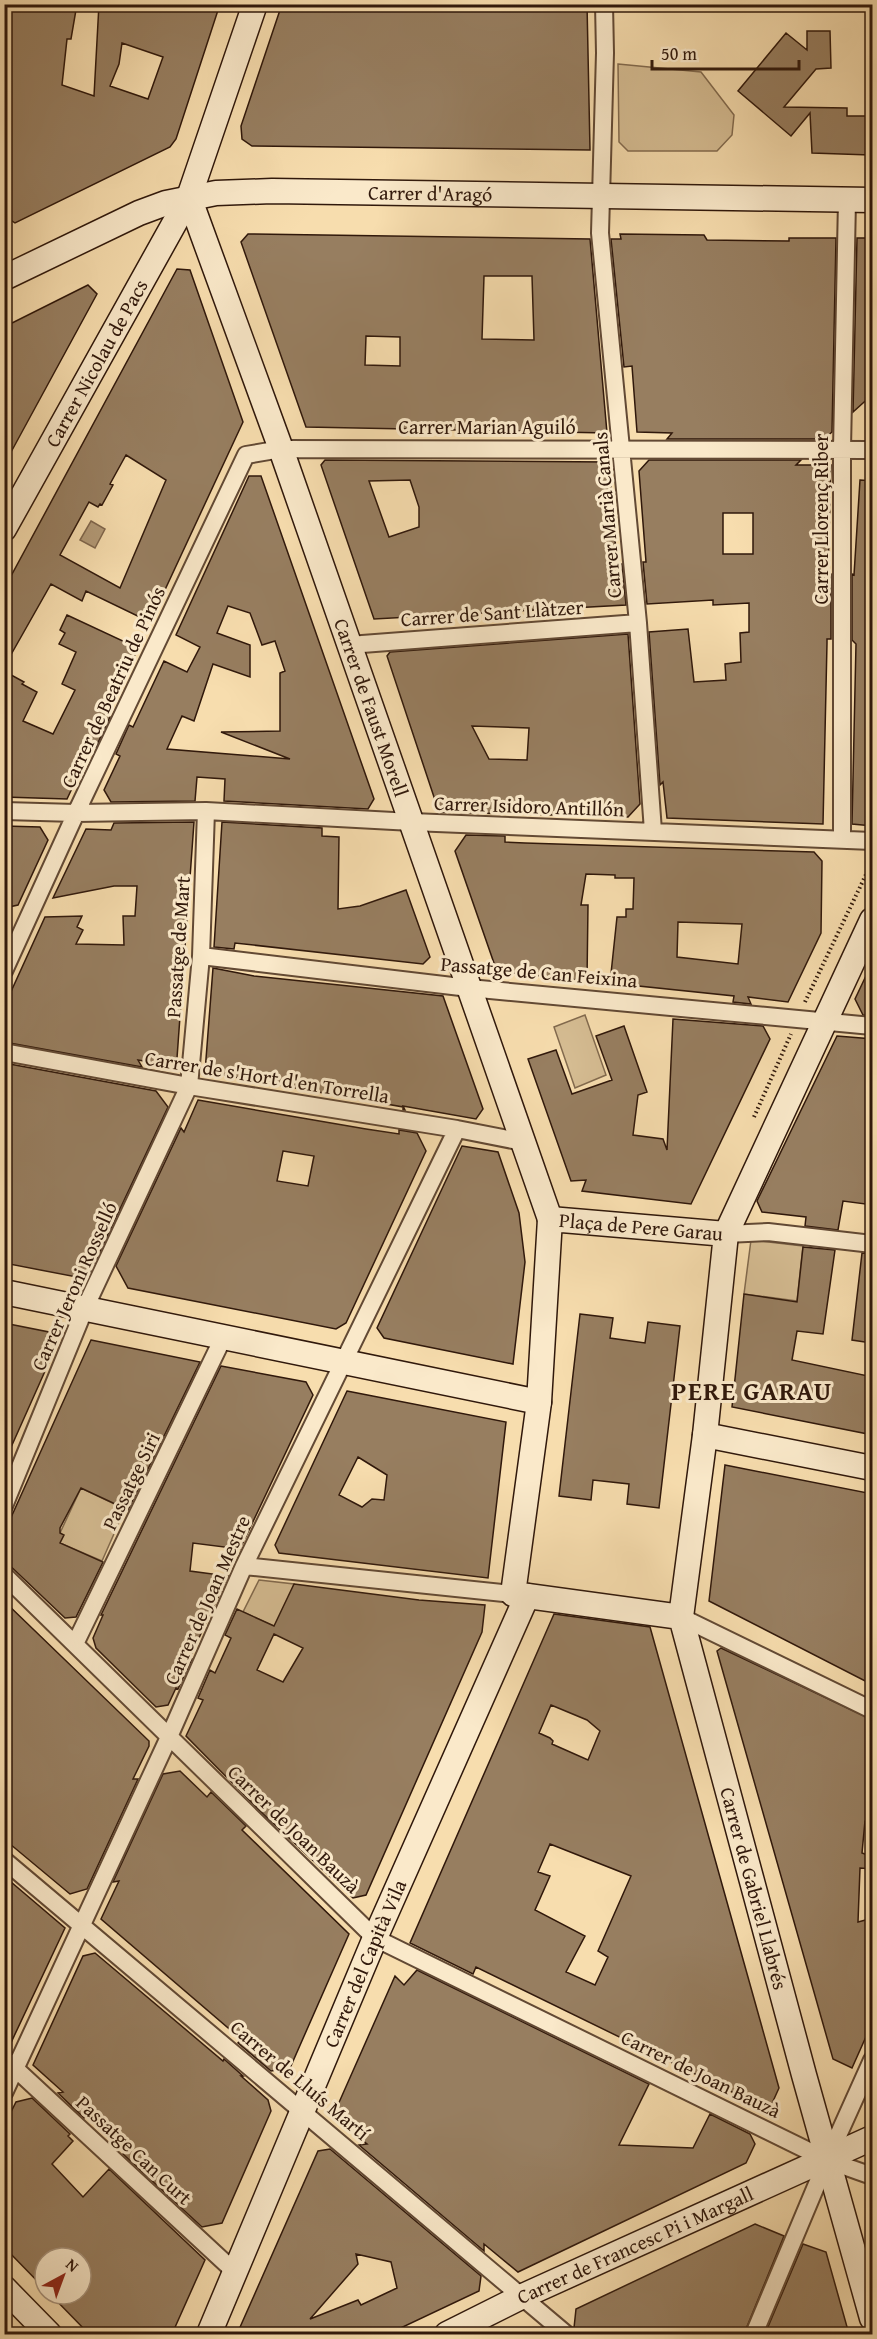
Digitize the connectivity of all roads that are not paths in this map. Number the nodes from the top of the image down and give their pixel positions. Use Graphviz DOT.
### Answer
graph roads {
  1 [pos="255,4"];
  2 [pos="604,4"];
  3 [pos="601,196"];
  4 [pos="189,197"];
  5 [pos="847,200"];
  6 [pos="873,200"];
  7 [pos="4,278"];
  8 [pos="281,448"];
  9 [pos="622,448"];
  10 [pos="842,449"];
  11 [pos="873,450"];
  12 [pos="4,529"];
  13 [pos="638,622"];
  14 [pos="349,645"];
  15 [pos="4,811"];
  16 [pos="206,811"];
  17 [pos="76,813"];
  18 [pos="412,822"];
  19 [pos="653,831"];
  20 [pos="842,839"];
  21 [pos="873,841"];
  22 [pos="873,920"];
  23 [pos="201,956"];
  24 [pos="4,971"];
  25 [pos="469,988"];
  26 [pos="824,1020"];
  27 [pos="873,1026"];
  28 [pos="4,1052"];
  29 [pos="189,1086"];
  30 [pos="457,1129"];
  31 [pos="523,1142"];
  32 [pos="550,1219"];
  33 [pos="726,1234"];
  34 [pos="873,1244"];
  35 [pos="4,1292"];
  36 [pos="85,1308"];
  37 [pos="224,1336"];
  38 [pos="343,1361"];
  39 [pos="539,1402"];
  40 [pos="705,1435"];
  41 [pos="873,1468"];
  42 [pos="4,1506"];
  43 [pos="244,1566"];
  44 [pos="4,1575"];
  45 [pos="520,1595"];
  46 [pos="681,1617"];
  47 [pos="75,1644"];
  48 [pos="873,1710"];
  49 [pos="169,1737"];
  50 [pos="4,1860"];
  51 [pos="82,1924"];
  52 [pos="375,1938"];
  53 [pos="873,2060"];
  54 [pos="10,2063"];
  55 [pos="4,2093"];
  56 [pos="303,2111"];
  57 [pos="873,2138"];
  58 [pos="827,2160"];
  59 [pos="873,2176"];
  60 [pos="235,2272"];
  61 [pos="4,2288"];
  62 [pos="523,2296"];
  63 [pos="873,2318"];
  64 [pos="49,2334"];
  65 [pos="209,2334"];
  66 [pos="447,2334"];
  67 [pos="566,2334"];
  68 [pos="754,2334"];
  1 -- 4 [label="street, Carrer Nicolau de Pacs"];
  2 -- 3 [label="street, Carrer Marià Canals"];
  3 -- 4 [label="street, Carrer d'Aragó"];
  3 -- 5 [label="street, Carrer d'Aragó"];
  3 -- 9 [label="street, Carrer Marià Canals"];
  4 -- 7 [label="street, Carrer d'Aragó"];
  4 -- 8 [label="street, Carrer de Faust Morell"];
  4 -- 12 [label="street, Carrer Nicolau de Pacs"];
  5 -- 6 [label="street, Carrer d'Aragó"];
  5 -- 10 [label="street, Carrer Llorenç Riber"];
  8 -- 9 [label="street, Carrer Marian Aguiló"];
  8 -- 14 [label="street, Carrer de Faust Morell"];
  8 -- 17 [label="street, Carrer de Beatriu de Pinós"];
  9 -- 10 [label="street, Carrer Marian Aguiló"];
  9 -- 13 [label="street, Carrer Marià Canals"];
  10 -- 11 [label="street, Carrer Marian Aguiló"];
  10 -- 20 [label="street, Carrer Llorenç Riber"];
  13 -- 14 [label="street, Carrer de Sant Llàtzer"];
  13 -- 19 [label="street, Carrer Marià Canals"];
  14 -- 18 [label="street, Carrer de Faust Morell"];
  15 -- 17 [label="street, Carrer Isidoro Antillón"];
  16 -- 17 [label="street, Carrer Isidoro Antillón"];
  16 -- 18 [label="street, Carrer Isidoro Antillón"];
  16 -- 23 [label="street, Passatge de Mart"];
  17 -- 24 [label="street, Carrer de Beatriu de Pinós"];
  18 -- 19 [label="street, Carrer Isidoro Antillón"];
  18 -- 25 [label="street, Carrer de Faust Morell"];
  19 -- 20 [label="street, Carrer Isidoro Antillón"];
  20 -- 21 [label="street, Carrer Isidoro Antillón"];
  22 -- 26 [label="street"];
  23 -- 25 [label="street, Passatge de Can Feixina"];
  23 -- 29 [label="street, Passatge de Mart"];
  25 -- 26 [label="street, Passatge de Can Feixina"];
  25 -- 31 [label="street, Carrer de Faust Morell"];
  26 -- 27 [label="street, Passatge de Can Feixina"];
  26 -- 33 [label="street"];
  28 -- 29 [label="street, Carrer de s'Hort d'en Torrella"];
  29 -- 30 [label="street, Carrer de s'Hort d'en Torrella"];
  29 -- 36 [label="street, Carrer Jeroni Rosselló"];
  30 -- 31 [label="street, Carrer de s'Hort d'en Torrella"];
  30 -- 38 [label="street, Carrer de Joan Mestre"];
  31 -- 32 [label="street, Carrer de Faust Morell"];
  32 -- 33 [label="street, Plaça de Pere Garau"];
  32 -- 39 [label="street, Plaça de Pere Garau"];
  33 -- 34 [label="street"];
  33 -- 40 [label="street, Plaça de Pere Garau"];
  35 -- 36 [label="street"];
  36 -- 37 [label="street"];
  36 -- 42 [label="street, Carrer Jeroni Rosselló"];
  37 -- 38 [label="street"];
  37 -- 47 [label="street, Passatge Siri"];
  38 -- 39 [label="street"];
  38 -- 43 [label="street, Carrer de Joan Mestre"];
  39 -- 45 [label="street, Plaça de Pere Garau"];
  40 -- 41 [label="street"];
  40 -- 46 [label="street, Plaça de Pere Garau"];
  43 -- 45 [label="street"];
  43 -- 49 [label="street, Carrer de Joan Mestre"];
  44 -- 47 [label="street, Carrer de Joan Bauzà"];
  45 -- 46 [label="street"];
  45 -- 52 [label="street, Carrer del Capità Vila"];
  46 -- 48 [label="street"];
  46 -- 58 [label="street, Carrer de Gabriel Llabrés"];
  47 -- 49 [label="street, Carrer de Joan Bauzà"];
  49 -- 51 [label="street, Carrer de Joan Mestre"];
  49 -- 52 [label="street, Carrer de Joan Bauzà"];
  50 -- 51 [label="street, Carrer de Lluís Martí"];
  51 -- 54 [label="street, Carrer de Joan Mestre"];
  51 -- 56 [label="street, Carrer de Lluís Martí"];
  52 -- 56 [label="street, Carrer del Capità Vila"];
  52 -- 58 [label="street, Carrer de Joan Bauzà"];
  53 -- 58 [label="street"];
  54 -- 55 [label="street, Carrer de Joan Mestre"];
  54 -- 60 [label="street, Passatge Can Curt"];
  56 -- 60 [label="street, Carrer del Capità Vila"];
  56 -- 62 [label="street, Carrer de Lluís Martí"];
  57 -- 58 [label="street, Carrer de Francesc Pi i Margall"];
  58 -- 59 [label="street, Carrer de Joan Bauzà"];
  58 -- 62 [label="street, Carrer de Francesc Pi i Margall"];
  58 -- 63 [label="street, Carrer de Gabriel Llabrés"];
  58 -- 68 [label="street"];
  60 -- 65 [label="street, Carrer del Capità Vila"];
  61 -- 64 [label="street"];
  62 -- 66 [label="street, Carrer de Francesc Pi i Margall"];
  62 -- 67 [label="street, Carrer de Lluís Martí"];
}
